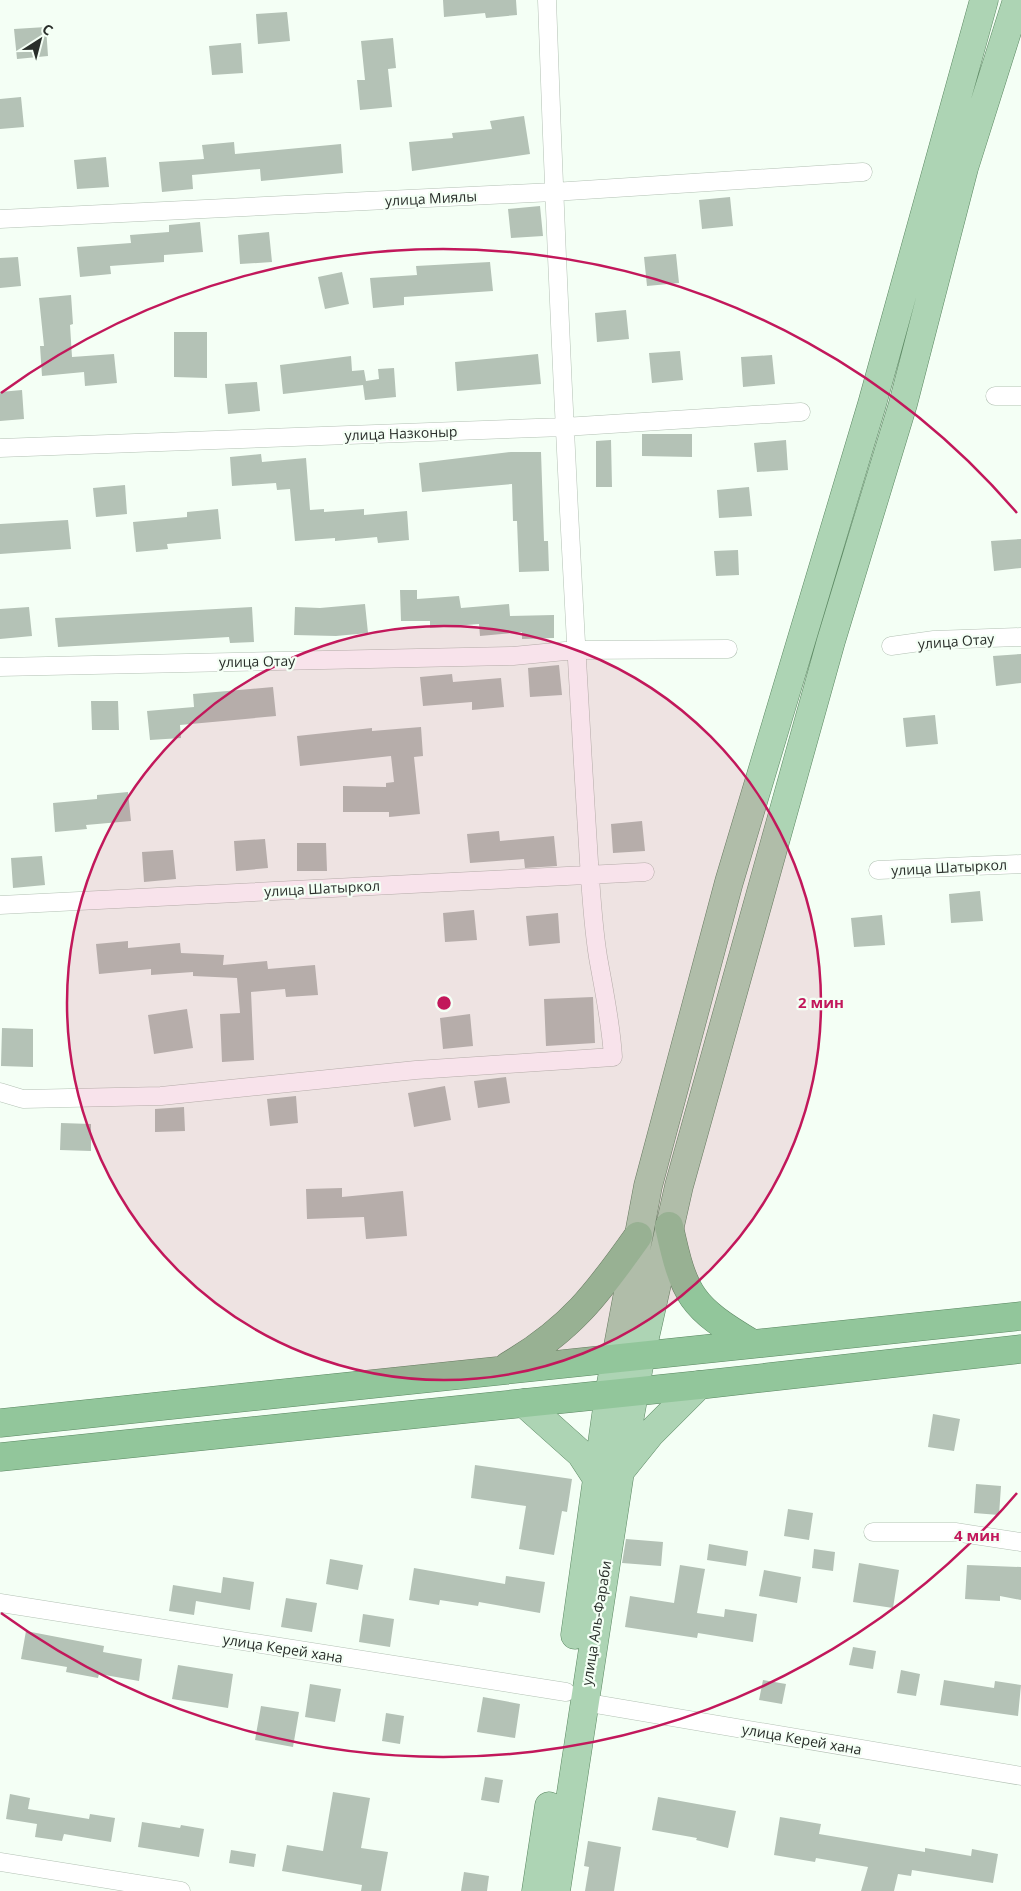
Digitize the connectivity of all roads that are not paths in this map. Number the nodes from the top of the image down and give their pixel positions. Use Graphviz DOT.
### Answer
graph roads {
  1 [pos="547,0"];
  2 [pos="984,0"];
  3 [pos="1017,0"];
  4 [pos="863,172"];
  5 [pos="554,192"];
  6 [pos="0,219"];
  7 [pos="994,396"];
  8 [pos="1021,396"];
  9 [pos="801,412"];
  10 [pos="564,427"];
  11 [pos="0,448"];
  12 [pos="1021,637"];
  13 [pos="891,646"];
  14 [pos="728,649"];
  15 [pos="576,650"];
  16 [pos="0,667"];
  17 [pos="1021,864"];
  18 [pos="878,870"];
  19 [pos="645,872"];
  20 [pos="590,874"];
  21 [pos="0,905"];
  22 [pos="0,1092"];
  23 [pos="669,1226"];
  24 [pos="638,1236"];
  25 [pos="1021,1316"];
  26 [pos="753,1344"];
  27 [pos="1021,1348"];
  28 [pos="629,1356"];
  29 [pos="500,1370"];
  30 [pos="698,1385"];
  31 [pos="622,1392"];
  32 [pos="524,1403"];
  33 [pos="0,1423"];
  34 [pos="0,1457"];
  35 [pos="609,1476"];
  36 [pos="873,1532"];
  37 [pos="1021,1542"];
  38 [pos="0,1603"];
  39 [pos="575,1697"];
  40 [pos="1021,1776"];
  41 [pos="0,1862"];
  42 [pos="181,1891"];
  43 [pos="536,1891"];
  44 [pos="556,1891"];
  1 -- 5 [label="street"];
  2 -- 24 [label="main road"];
  3 -- 23 [label="main road"];
  4 -- 5 [label="street, улица Миялы"];
  5 -- 6 [label="street, улица Миялы"];
  5 -- 10 [label="street"];
  7 -- 8 [label="street"];
  9 -- 10 [label="street, улица Назконыр"];
  10 -- 11 [label="street, улица Назконыр"];
  10 -- 15 [label="street"];
  12 -- 13 [label="street, улица Отау"];
  14 -- 15 [label="street, улица Отау"];
  15 -- 16 [label="street, улица Отау"];
  15 -- 20 [label="street"];
  17 -- 18 [label="street, улица Шатыркол"];
  19 -- 20 [label="street, улица Шатыркол"];
  20 -- 21 [label="street, улица Шатыркол"];
  20 -- 22 [label="street"];
  23 -- 26 [label="highway"];
  23 -- 28 [label="main road"];
  24 -- 28 [label="main road"];
  24 -- 29 [label="highway"];
  25 -- 26 [label="highway"];
  26 -- 28 [label="highway"];
  27 -- 30 [label="highway"];
  28 -- 29 [label="highway"];
  28 -- 31 [label="main road, улица Аль-Фараби"];
  29 -- 33 [label="highway"];
  30 -- 31 [label="highway"];
  30 -- 35 [label="main road"];
  31 -- 32 [label="highway"];
  31 -- 35 [label="main road, улица Аль-Фараби"];
  32 -- 34 [label="highway"];
  32 -- 35 [label="main road"];
  35 -- 39 [label="main road, улица Аль-Фараби"];
  36 -- 37 [label="street"];
  38 -- 39 [label="street, улица Керей хана"];
  39 -- 40 [label="street, улица Керей хана"];
  39 -- 43 [label="main road, улица Аль-Фараби"];
  39 -- 44 [label="main road, улица Аль-Фараби"];
  41 -- 42 [label="street"];
}
